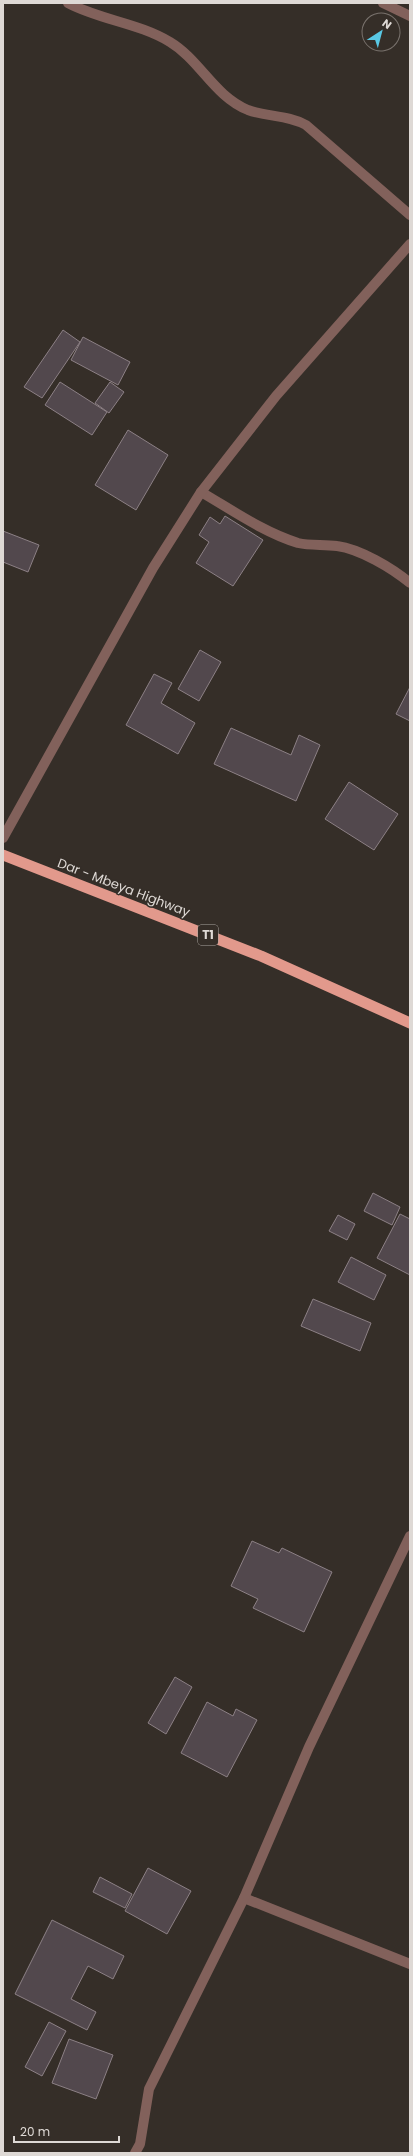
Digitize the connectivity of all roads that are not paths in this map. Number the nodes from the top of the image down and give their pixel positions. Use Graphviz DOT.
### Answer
graph roads {
  1 [pos="68,3"];
  2 [pos="383,3"];
  3 [pos="410,16"];
  4 [pos="410,215"];
  5 [pos="410,244"];
  6 [pos="201,492"];
  7 [pos="410,583"];
  8 [pos="3,838"];
  9 [pos="3,855"];
  10 [pos="410,1023"];
  11 [pos="410,1536"];
  12 [pos="244,1898"];
  13 [pos="410,1964"];
  14 [pos="135,2153"];
  1 -- 4 [label="street"];
  2 -- 3 [label="street"];
  5 -- 6 [label="street"];
  6 -- 7 [label="street"];
  6 -- 8 [label="street"];
  9 -- 10 [label="highway, Dar - Mbeya Highway / T1"];
  11 -- 12 [label="street"];
  12 -- 13 [label="street"];
  12 -- 14 [label="street"];
}
